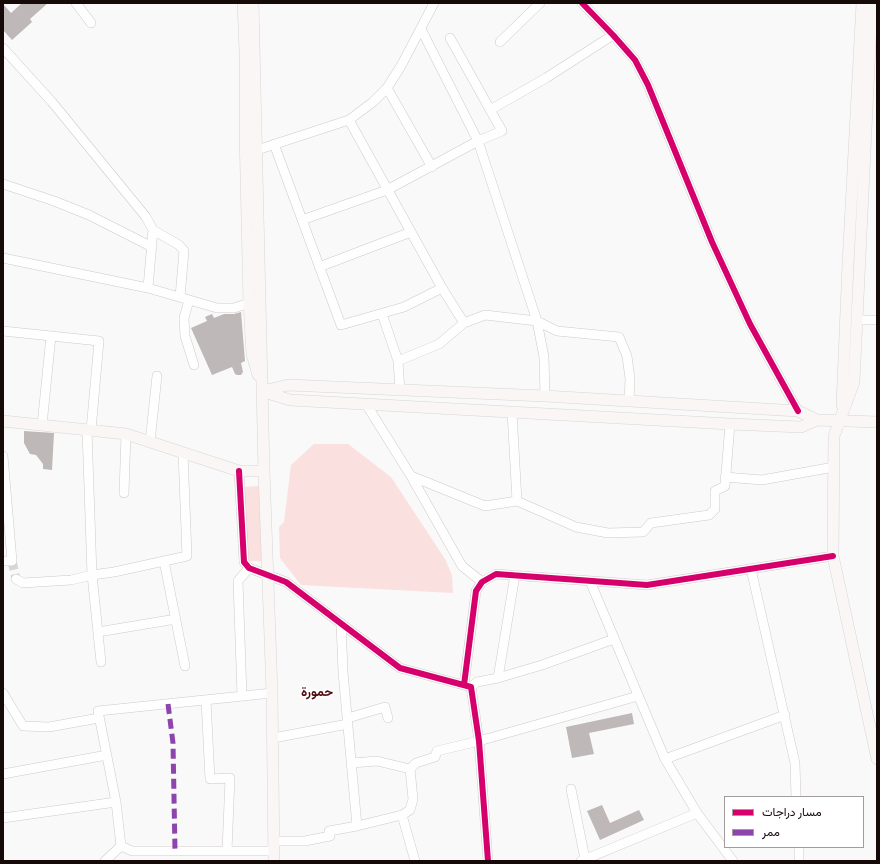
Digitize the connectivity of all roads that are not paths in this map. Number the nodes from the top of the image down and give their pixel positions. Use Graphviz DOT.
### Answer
graph roads {
  1 [pos="76,3"];
  2 [pos="243,3"];
  3 [pos="253,3"];
  4 [pos="434,3"];
  5 [pos="540,3"];
  6 [pos="582,3"];
  7 [pos="862,3"];
  8 [pos="872,3"];
  9 [pos="91,23"];
  10 [pos="421,29"];
  11 [pos="613,35"];
  12 [pos="450,38"];
  13 [pos="500,42"];
  14 [pos="3,48"];
  15 [pos="387,88"];
  16 [pos="490,110"];
  17 [pos="349,120"];
  18 [pos="478,140"];
  19 [pos="274,144"];
  20 [pos="256,150"];
  21 [pos="432,167"];
  22 [pos="3,184"];
  23 [pos="387,190"];
  24 [pos="302,220"];
  25 [pos="152,230"];
  26 [pos="410,232"];
  27 [pos="152,247"];
  28 [pos="3,258"];
  29 [pos="319,267"];
  30 [pos="148,288"];
  31 [pos="442,288"];
  32 [pos="180,297"];
  33 [pos="189,300"];
  34 [pos="261,302"];
  35 [pos="249,303"];
  36 [pos="382,314"];
  37 [pos="858,320"];
  38 [pos="877,320"];
  39 [pos="537,321"];
  40 [pos="464,323"];
  41 [pos="3,331"];
  42 [pos="51,336"];
  43 [pos="398,362"];
  44 [pos="194,365"];
  45 [pos="157,376"];
  46 [pos="263,391"];
  47 [pos="400,391"];
  48 [pos="545,396"];
  49 [pos="629,401"];
  50 [pos="366,404"];
  51 [pos="798,411"];
  52 [pos="512,412"];
  53 [pos="817,420"];
  54 [pos="841,420"];
  55 [pos="3,421"];
  56 [pos="877,422"];
  57 [pos="730,424"];
  58 [pos="42,425"];
  59 [pos="89,430"];
  60 [pos="126,434"];
  61 [pos="150,442"];
  62 [pos="183,453"];
  63 [pos="3,456"];
  64 [pos="834,467"];
  65 [pos="239,471"];
  66 [pos="264,471"];
  67 [pos="411,476"];
  68 [pos="725,477"];
  69 [pos="124,493"];
  70 [pos="517,501"];
  71 [pos="834,556"];
  72 [pos="8,561"];
  73 [pos="164,561"];
  74 [pos="249,568"];
  75 [pos="751,569"];
  76 [pos="92,575"];
  77 [pos="515,575"];
  78 [pos="269,576"];
  79 [pos="16,579"];
  80 [pos="590,581"];
  81 [pos="482,582"];
  82 [pos="176,619"];
  83 [pos="341,624"];
  84 [pos="98,632"];
  85 [pos="614,639"];
  86 [pos="102,662"];
  87 [pos="185,666"];
  88 [pos="498,678"];
  89 [pos="467,686"];
  90 [pos="3,693"];
  91 [pos="272,693"];
  92 [pos="242,696"];
  93 [pos="638,696"];
  94 [pos="206,700"];
  95 [pos="785,715"];
  96 [pos="99,718"];
  97 [pos="388,718"];
  98 [pos="348,721"];
  99 [pos="273,738"];
  100 [pos="479,742"];
  101 [pos="107,755"];
  102 [pos="665,759"];
  103 [pos="877,759"];
  104 [pos="352,763"];
  105 [pos="410,769"];
  106 [pos="3,774"];
  107 [pos="571,789"];
  108 [pos="796,796"];
  109 [pos="116,802"];
  110 [pos="698,813"];
  111 [pos="402,815"];
  112 [pos="3,818"];
  113 [pos="357,826"];
  114 [pos="121,846"];
  115 [pos="799,848"];
  116 [pos="227,851"];
  117 [pos="274,851"];
  118 [pos="583,860"];
  119 [pos="105,861"];
  120 [pos="415,861"];
  121 [pos="488,861"];
  122 [pos="733,861"];
  123 [pos="799,861"];
  1 -- 9 [label="street"];
  2 -- 35 [label="main road"];
  3 -- 20 [label="main road"];
  4 -- 10 [label="street"];
  5 -- 13 [label="street"];
  6 -- 11 [label="street"];
  7 -- 54 [label="main road"];
  8 -- 37 [label="main road"];
  10 -- 15 [label="street"];
  10 -- 18 [label="street"];
  11 -- 16 [label="street"];
  11 -- 51 [label="street"];
  12 -- 16 [label="street"];
  14 -- 25 [label="street"];
  15 -- 17 [label="street"];
  15 -- 21 [label="street"];
  16 -- 18 [label="street"];
  17 -- 19 [label="street"];
  17 -- 23 [label="street"];
  18 -- 21 [label="street"];
  18 -- 39 [label="street"];
  19 -- 20 [label="street"];
  19 -- 24 [label="street"];
  20 -- 34 [label="main road"];
  21 -- 23 [label="street"];
  22 -- 27 [label="street"];
  23 -- 24 [label="street"];
  23 -- 26 [label="street"];
  24 -- 29 [label="street"];
  25 -- 27 [label="street"];
  25 -- 32 [label="street"];
  26 -- 29 [label="street"];
  26 -- 31 [label="street"];
  27 -- 30 [label="street"];
  28 -- 30 [label="street"];
  29 -- 36 [label="street"];
  30 -- 32 [label="street"];
  31 -- 36 [label="street"];
  31 -- 40 [label="street"];
  32 -- 33 [label="street"];
  33 -- 35 [label="street"];
  33 -- 44 [label="street"];
  34 -- 35 [label="street"];
  34 -- 46 [label="main road"];
  35 -- 46 [label="main road"];
  36 -- 43 [label="street"];
  37 -- 38 [label="street"];
  37 -- 54 [label="main road"];
  39 -- 40 [label="street"];
  39 -- 48 [label="street"];
  39 -- 49 [label="street"];
  40 -- 43 [label="street"];
  41 -- 42 [label="street"];
  42 -- 58 [label="street"];
  42 -- 59 [label="street"];
  43 -- 47 [label="street"];
  45 -- 61 [label="street"];
  46 -- 47 [label="main road"];
  46 -- 50 [label="main road"];
  46 -- 66 [label="main road"];
  47 -- 48 [label="main road"];
  48 -- 49 [label="main road"];
  49 -- 51 [label="main road"];
  50 -- 52 [label="main road"];
  50 -- 67 [label="street"];
  51 -- 53 [label="main road"];
  52 -- 57 [label="main road"];
  52 -- 70 [label="street"];
  53 -- 54 [label="main road"];
  53 -- 57 [label="main road"];
  54 -- 56 [label="main road"];
  54 -- 64 [label="main road"];
  55 -- 58 [label="main road"];
  57 -- 68 [label="street"];
  58 -- 59 [label="main road"];
  59 -- 60 [label="main road"];
  59 -- 76 [label="street"];
  60 -- 61 [label="main road"];
  60 -- 69 [label="street"];
  61 -- 62 [label="main road"];
  62 -- 65 [label="main road"];
  62 -- 73 [label="street"];
  63 -- 72 [label="street"];
  64 -- 68 [label="street"];
  64 -- 71 [label="main road"];
  65 -- 66 [label="main road"];
  65 -- 74 [label="street"];
  66 -- 78 [label="main road"];
  67 -- 70 [label="street"];
  67 -- 81 [label="street"];
  68 -- 70 [label="street"];
  71 -- 75 [label="street"];
  71 -- 103 [label="main road"];
  73 -- 76 [label="street"];
  73 -- 82 [label="street"];
  74 -- 78 [label="street"];
  74 -- 92 [label="street"];
  75 -- 80 [label="street"];
  75 -- 95 [label="street"];
  76 -- 79 [label="street"];
  76 -- 84 [label="street"];
  77 -- 80 [label="street"];
  77 -- 81 [label="street"];
  77 -- 88 [label="street"];
  78 -- 83 [label="street"];
  78 -- 91 [label="main road"];
  80 -- 85 [label="street"];
  81 -- 89 [label="street"];
  82 -- 84 [label="street"];
  82 -- 87 [label="street"];
  83 -- 89 [label="street"];
  83 -- 98 [label="street"];
  84 -- 86 [label="street"];
  85 -- 88 [label="street"];
  85 -- 93 [label="street"];
  88 -- 89 [label="street"];
  89 -- 100 [label="street"];
  90 -- 96 [label="street"];
  91 -- 92 [label="street"];
  91 -- 99 [label="main road"];
  92 -- 94 [label="street"];
  93 -- 100 [label="street"];
  93 -- 102 [label="street"];
  94 -- 96 [label="street"];
  94 -- 116 [label="street"];
  95 -- 102 [label="street"];
  95 -- 108 [label="street"];
  96 -- 101 [label="street"];
  97 -- 98 [label="street"];
  98 -- 99 [label="street"];
  98 -- 104 [label="street"];
  99 -- 117 [label="main road"];
  100 -- 105 [label="street"];
  100 -- 121 [label="street"];
  101 -- 106 [label="street"];
  101 -- 109 [label="street"];
  102 -- 110 [label="street"];
  104 -- 105 [label="street"];
  104 -- 113 [label="street"];
  105 -- 111 [label="street"];
  107 -- 118 [label="street"];
  109 -- 112 [label="street"];
  109 -- 114 [label="street"];
  110 -- 118 [label="street"];
  110 -- 122 [label="street"];
  111 -- 113 [label="street"];
  111 -- 120 [label="street"];
  113 -- 117 [label="street"];
  114 -- 116 [label="street"];
  114 -- 119 [label="street"];
  115 -- 123 [label="street"];
  116 -- 117 [label="street"];
}
